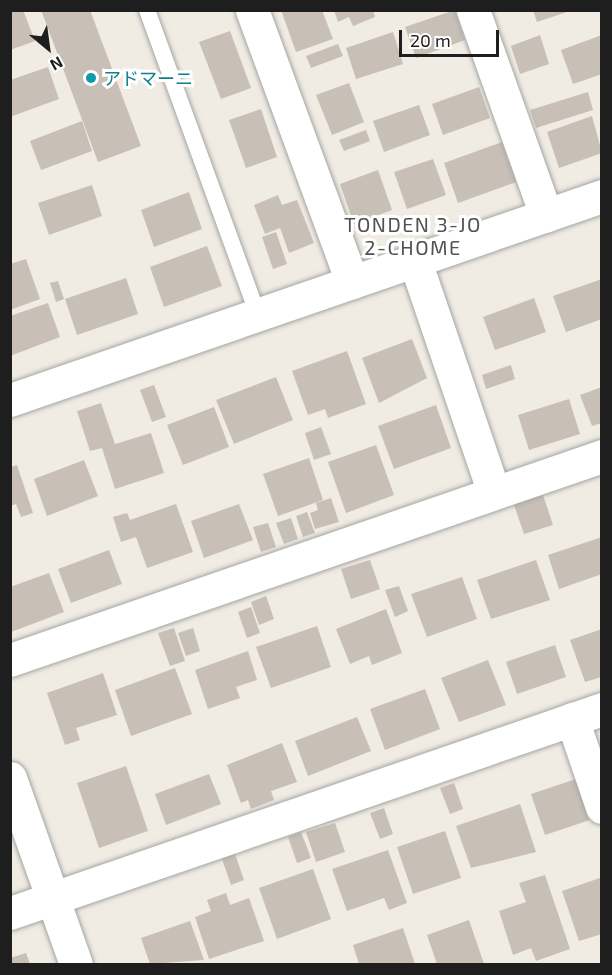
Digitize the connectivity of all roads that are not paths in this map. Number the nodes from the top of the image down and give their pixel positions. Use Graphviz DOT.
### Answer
graph roads {
  1 [pos="147,10"];
  2 [pos="252,10"];
  3 [pos="473,10"];
  4 [pos="602,196"];
  5 [pos="546,215"];
  6 [pos="415,261"];
  7 [pos="352,282"];
  8 [pos="258,315"];
  9 [pos="10,400"];
  10 [pos="602,456"];
  11 [pos="494,493"];
  12 [pos="10,660"];
  13 [pos="587,714"];
  14 [pos="10,778"];
  15 [pos="602,807"];
  16 [pos="53,898"];
  17 [pos="10,913"];
  18 [pos="76,964"];
  1 -- 8 [label="lane"];
  2 -- 7 [label="street"];
  3 -- 5 [label="street"];
  4 -- 5 [label="street"];
  5 -- 6 [label="street"];
  6 -- 7 [label="street"];
  6 -- 11 [label="street"];
  7 -- 8 [label="street"];
  8 -- 9 [label="street"];
  10 -- 11 [label="street"];
  11 -- 12 [label="street"];
  13 -- 15 [label="street"];
  13 -- 16 [label="street"];
  14 -- 16 [label="street"];
  16 -- 17 [label="street"];
  16 -- 18 [label="street"];
}
